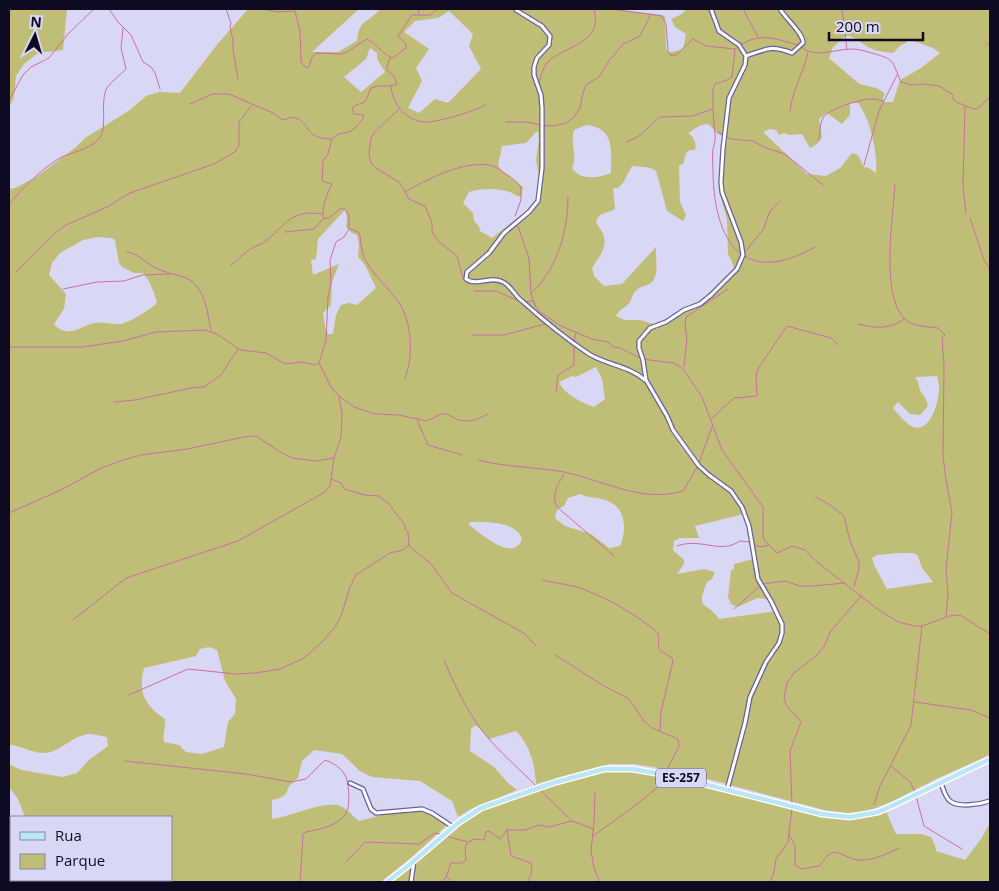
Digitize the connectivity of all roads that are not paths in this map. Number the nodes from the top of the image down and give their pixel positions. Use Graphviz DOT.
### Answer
graph roads {
  1 [pos="711,9"];
  2 [pos="780,9"];
  3 [pos="516,10"];
  4 [pos="746,56"];
  5 [pos="646,380"];
  6 [pos="990,759"];
  7 [pos="350,782"];
  8 [pos="941,783"];
  9 [pos="727,790"];
  10 [pos="990,801"];
  11 [pos="453,827"];
  12 [pos="414,861"];
  13 [pos="387,882"];
  14 [pos="411,882"];
  1 -- 4 [label="street"];
  2 -- 4 [label="street"];
  3 -- 5 [label="street"];
  4 -- 5 [label="street"];
  5 -- 9 [label="street"];
  6 -- 8 [label="main road, ES-257"];
  7 -- 11 [label="street"];
  8 -- 9 [label="main road, ES-257"];
  8 -- 10 [label="street"];
  9 -- 11 [label="main road, ES-257"];
  11 -- 12 [label="main road, ES-257"];
  12 -- 13 [label="main road, ES-257"];
  12 -- 14 [label="street"];
}
